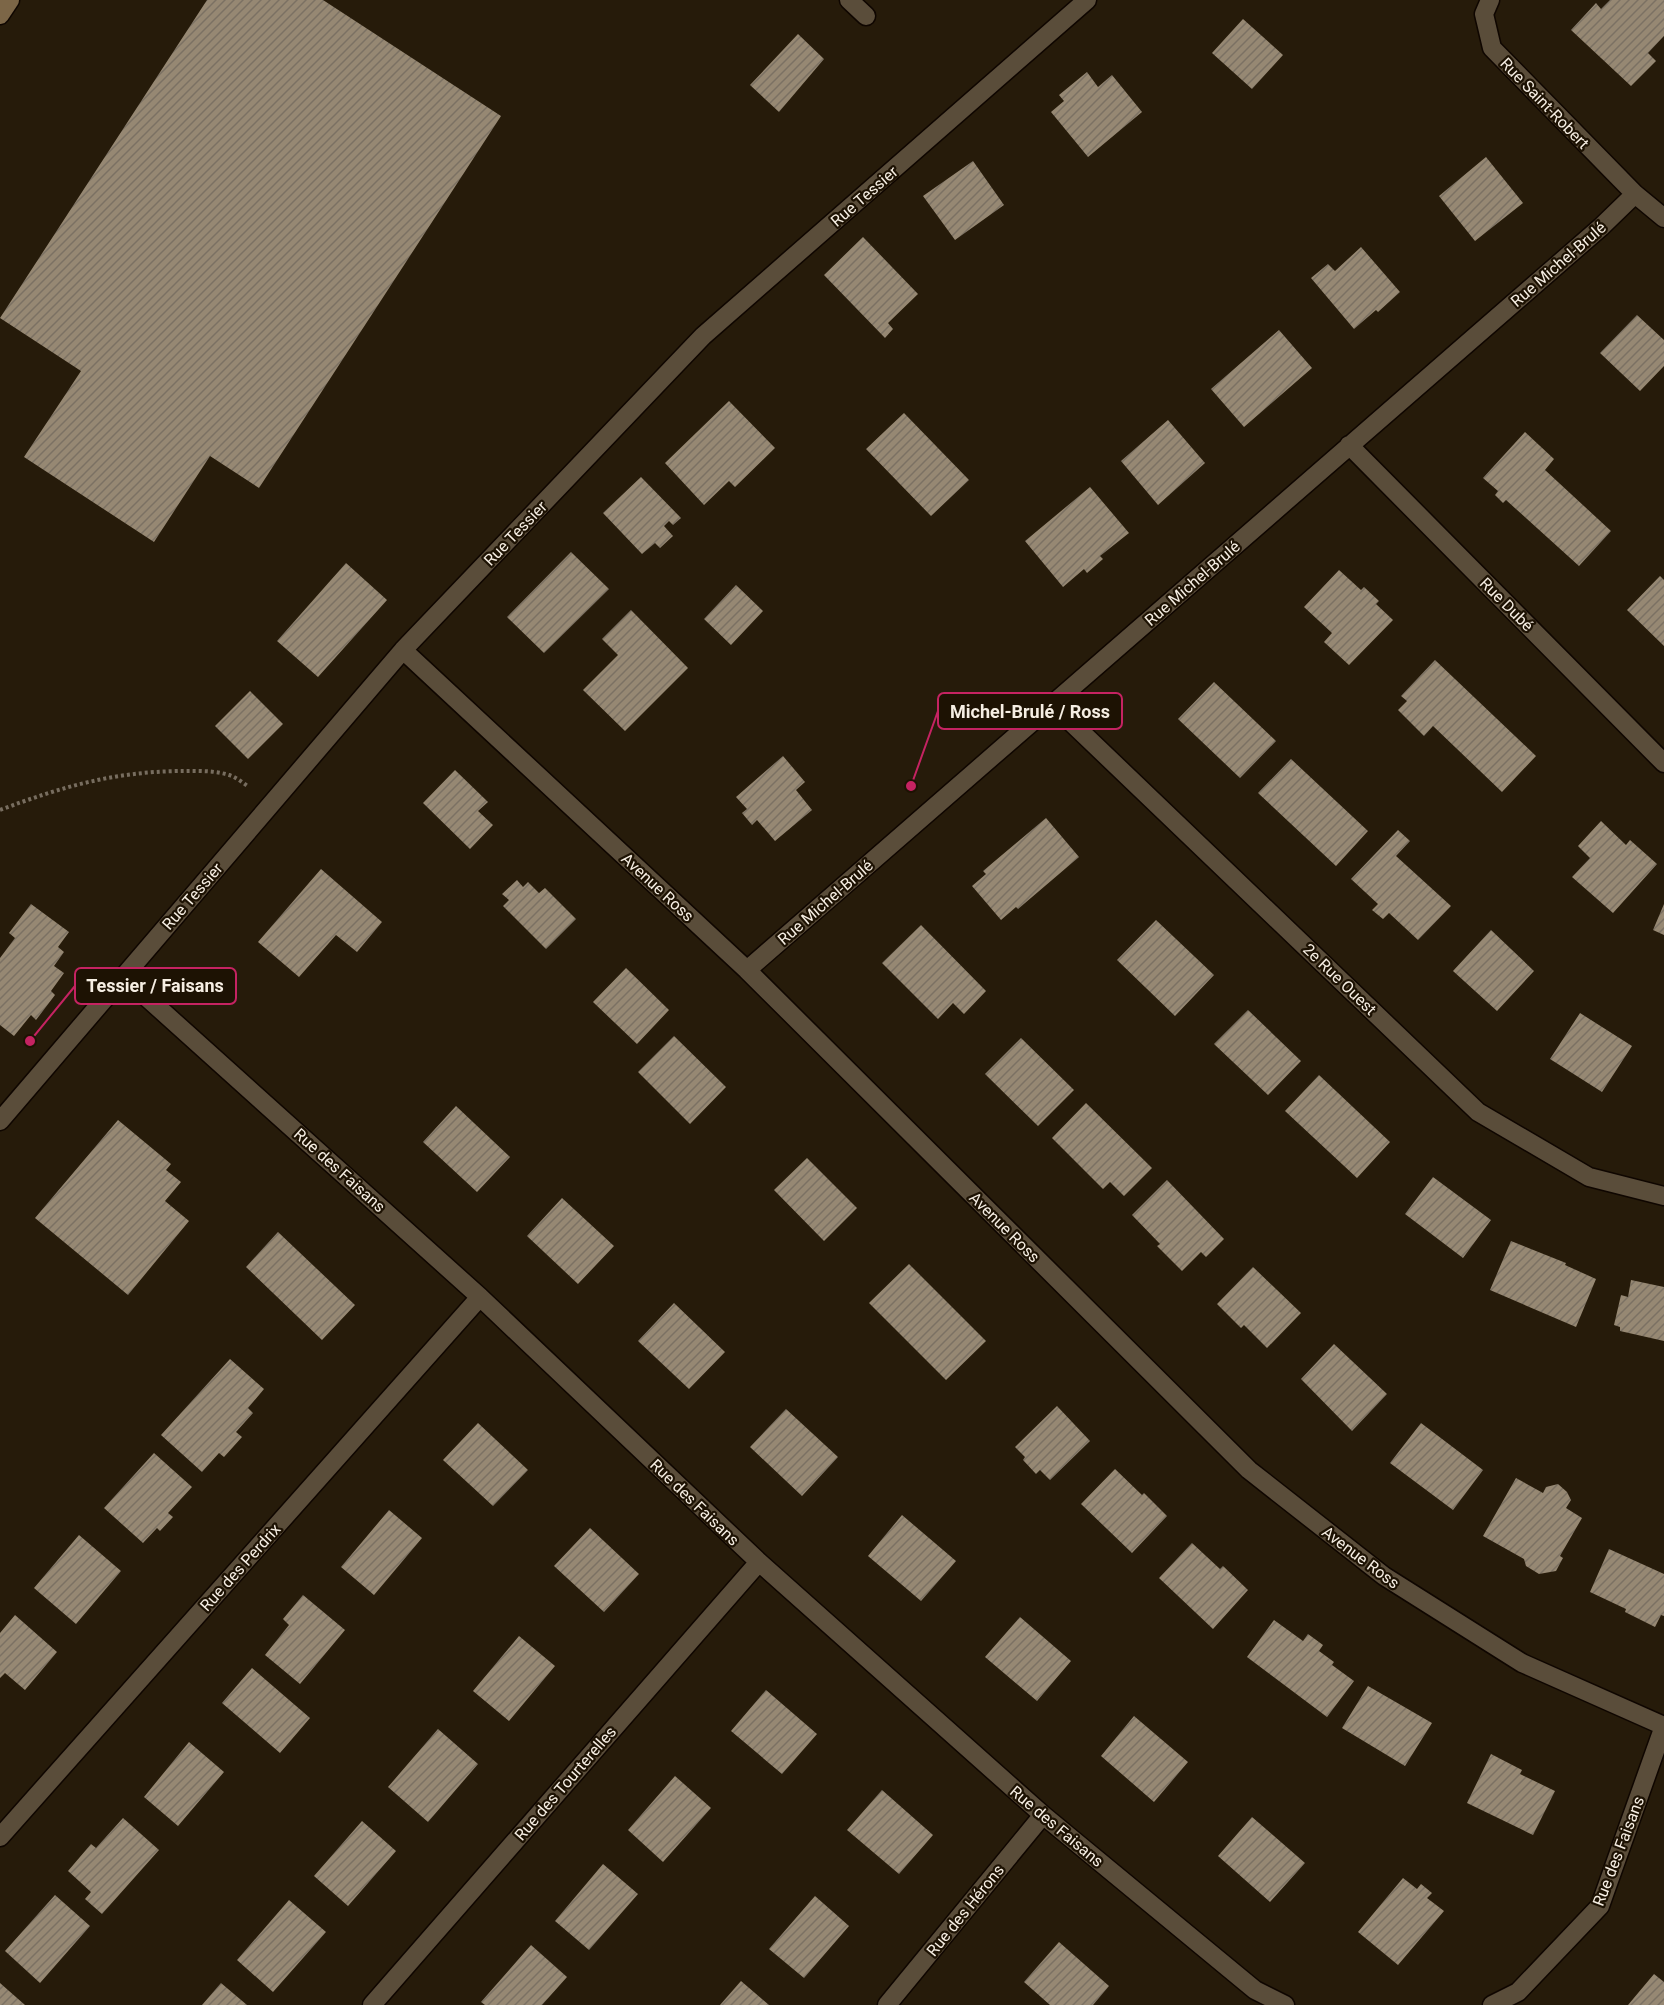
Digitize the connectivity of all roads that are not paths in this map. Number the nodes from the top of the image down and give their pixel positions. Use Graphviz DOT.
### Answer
graph roads {
  1 [pos="10,0"];
  2 [pos="849,0"];
  3 [pos="1087,0"];
  4 [pos="1490,0"];
  5 [pos="0,15"];
  6 [pos="866,16"];
  7 [pos="1635,194"];
  8 [pos="1664,218"];
  9 [pos="1349,445"];
  10 [pos="403,650"];
  11 [pos="1052,704"];
  12 [pos="1664,763"];
  13 [pos="747,970"];
  14 [pos="123,976"];
  15 [pos="0,1121"];
  16 [pos="1664,1196"];
  17 [pos="480,1297"];
  18 [pos="759,1562"];
  19 [pos="1664,1726"];
  20 [pos="1043,1815"];
  21 [pos="0,1837"];
  22 [pos="372,2005"];
  23 [pos="887,2005"];
  24 [pos="1285,2005"];
  25 [pos="1492,2005"];
  1 -- 5 [label="main road"];
  2 -- 6 [label="street"];
  3 -- 10 [label="street, Rue Tessier"];
  4 -- 7 [label="street, Rue Saint-Robert"];
  7 -- 8 [label="street, Rue Saint-Robert"];
  7 -- 9 [label="street, Rue Michel-Brulé"];
  9 -- 11 [label="street, Rue Michel-Brulé"];
  9 -- 12 [label="street, Rue Dubé"];
  10 -- 13 [label="street, Avenue Ross"];
  10 -- 14 [label="street, Rue Tessier"];
  11 -- 13 [label="street, Rue Michel-Brulé"];
  11 -- 16 [label="street, 2e Rue Ouest"];
  13 -- 19 [label="street, Avenue Ross"];
  14 -- 15 [label="street, Rue Tessier"];
  14 -- 17 [label="street, Rue des Faisans"];
  17 -- 18 [label="street, Rue des Faisans"];
  17 -- 21 [label="street, Rue des Perdrix"];
  18 -- 20 [label="street, Rue des Faisans"];
  18 -- 22 [label="street, Rue des Tourterelles"];
  19 -- 25 [label="street, Rue des Faisans"];
  20 -- 23 [label="street, Rue des Hérons"];
  20 -- 24 [label="street, Rue des Faisans"];
}
